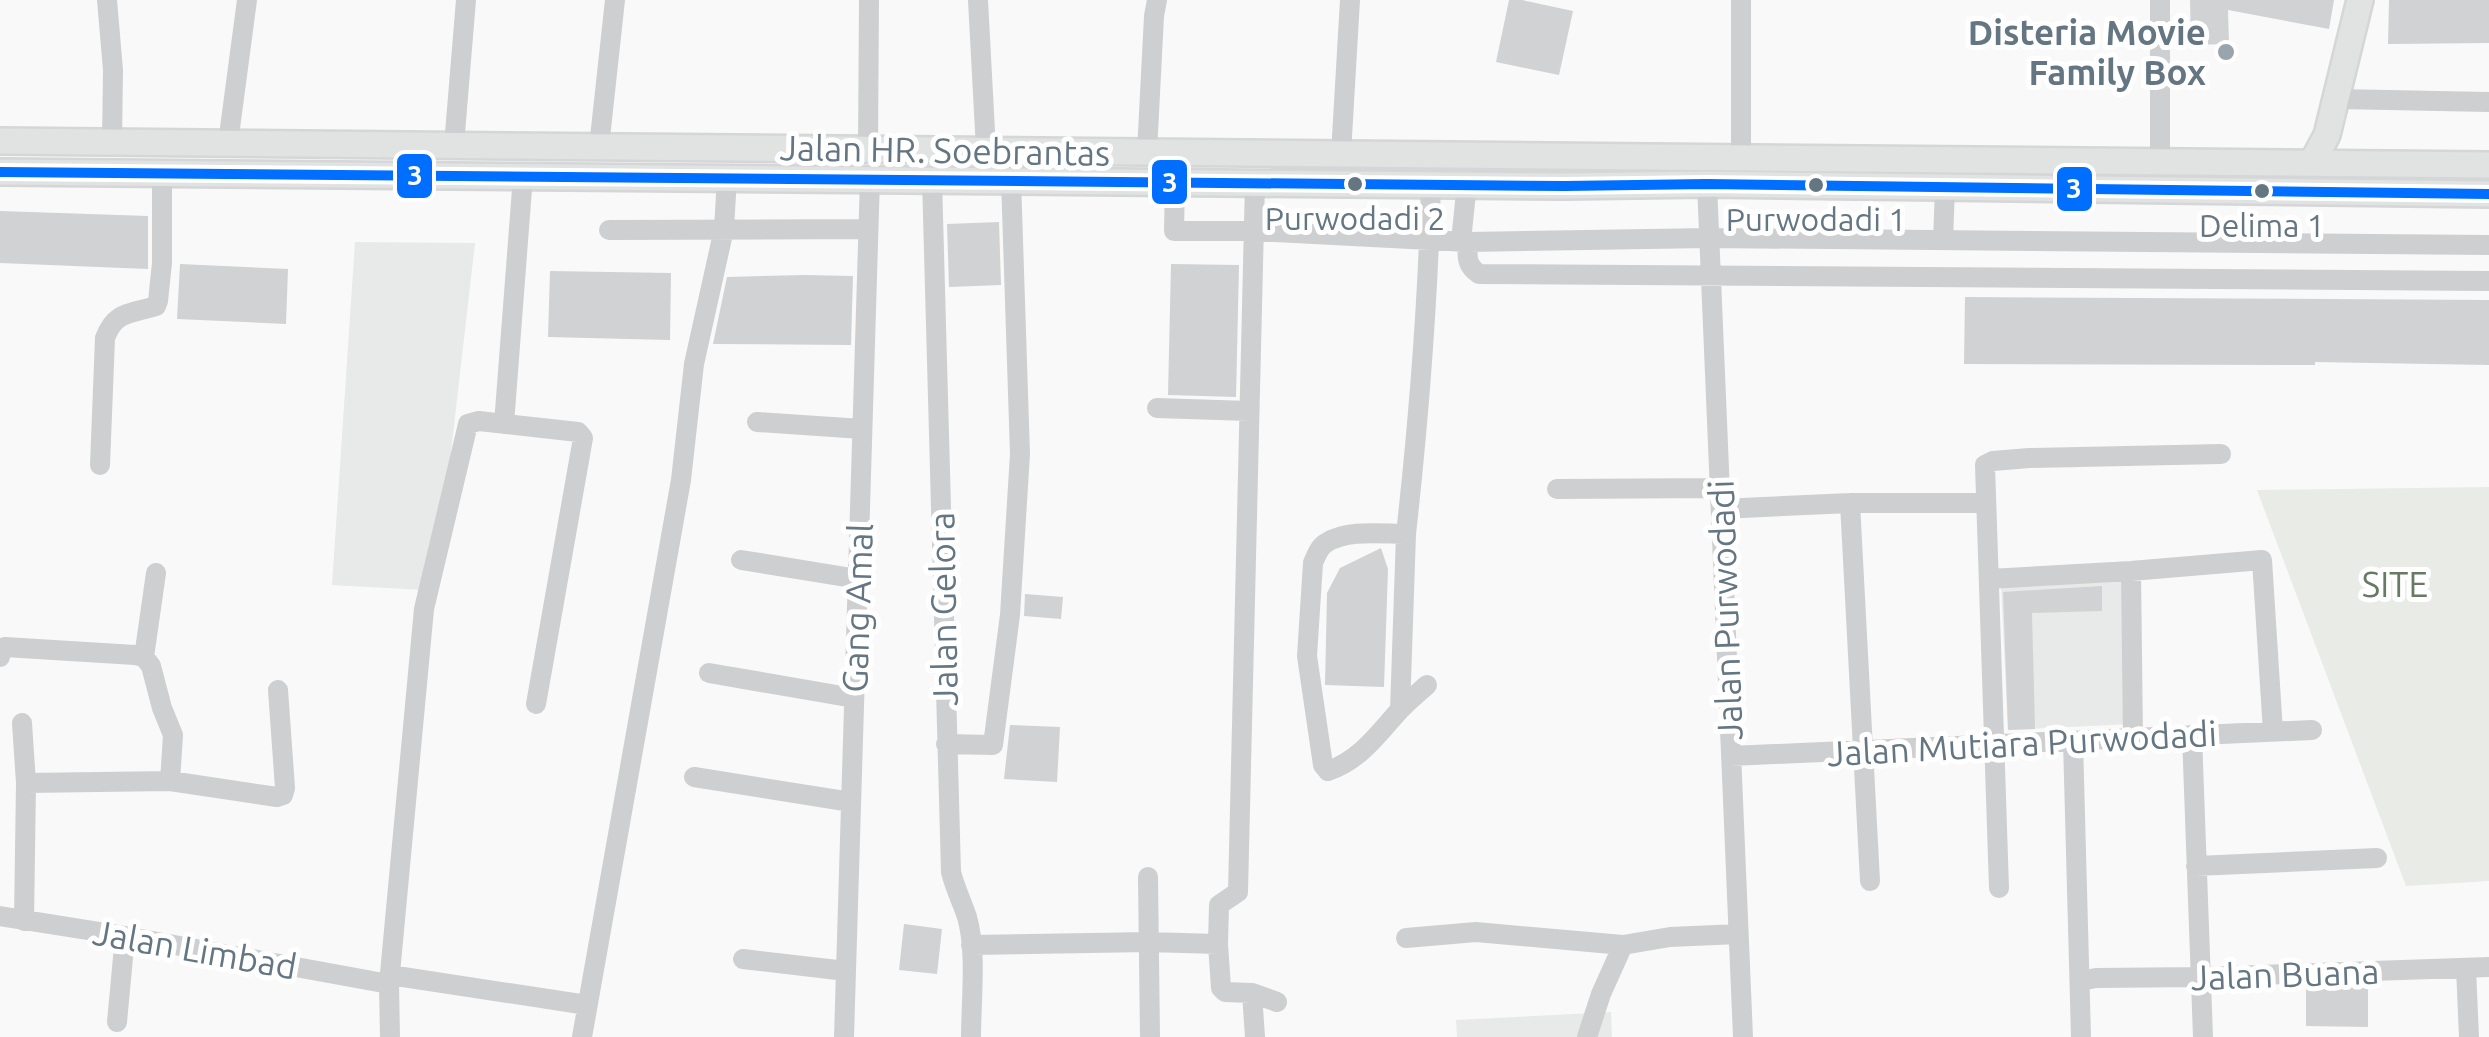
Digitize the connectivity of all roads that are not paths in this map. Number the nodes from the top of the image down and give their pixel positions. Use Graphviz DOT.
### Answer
graph roads {
  1 [pos="107,0"];
  2 [pos="247,0"];
  3 [pos="466,0"];
  4 [pos="615,0"];
  5 [pos="869,0"];
  6 [pos="978,0"];
  7 [pos="1158,0"];
  8 [pos="1350,0"];
  9 [pos="1741,0"];
  10 [pos="2160,0"];
  11 [pos="2360,0"];
  12 [pos="2337,99"];
  13 [pos="2489,102"];
  14 [pos="0,141"];
  15 [pos="112,142"];
  16 [pos="147,142"];
  17 [pos="228,144"];
  18 [pos="454,146"];
  19 [pos="600,147"];
  20 [pos="868,149"];
  21 [pos="986,150"];
  22 [pos="1147,152"];
  23 [pos="1341,154"];
  24 [pos="1742,158"];
  25 [pos="2160,161"];
  26 [pos="2312,163"];
  27 [pos="2489,165"];
  28 [pos="0,172"];
  29 [pos="155,173"];
  30 [pos="523,176"];
  31 [pos="726,176"];
  32 [pos="870,178"];
  33 [pos="932,179"];
  34 [pos="1011,179"];
  35 [pos="1175,180"];
  36 [pos="1255,182"];
  37 [pos="1467,183"];
  38 [pos="1431,184"];
  39 [pos="1707,184"];
  40 [pos="1944,186"];
  41 [pos="2489,194"];
  42 [pos="724,229"];
  43 [pos="868,229"];
  44 [pos="610,230"];
  45 [pos="1254,231"];
  46 [pos="1710,238"];
  47 [pos="1430,239"];
  48 [pos="1465,241"];
  49 [pos="1940,241"];
  50 [pos="2151,242"];
  51 [pos="2489,245"];
  52 [pos="1711,275"];
  53 [pos="1936,276"];
  54 [pos="2146,278"];
  55 [pos="2489,281"];
  56 [pos="1157,408"];
  57 [pos="1248,412"];
  58 [pos="758,422"];
  59 [pos="504,424"];
  60 [pos="862,429"];
  61 [pos="2221,454"];
  62 [pos="100,465"];
  63 [pos="1557,489"];
  64 [pos="1720,499"];
  65 [pos="1850,503"];
  66 [pos="1984,503"];
  67 [pos="1406,534"];
  68 [pos="741,560"];
  69 [pos="2131,572"];
  70 [pos="156,573"];
  71 [pos="858,579"];
  72 [pos="1989,579"];
  73 [pos="0,657"];
  74 [pos="144,657"];
  75 [pos="709,673"];
  76 [pos="1427,685"];
  77 [pos="278,690"];
  78 [pos="854,698"];
  79 [pos="536,704"];
  80 [pos="1400,710"];
  81 [pos="22,723"];
  82 [pos="2312,730"];
  83 [pos="2273,732"];
  84 [pos="2192,735"];
  85 [pos="2133,738"];
  86 [pos="2074,740"];
  87 [pos="946,744"];
  88 [pos="1995,744"];
  89 [pos="1864,750"];
  90 [pos="1731,756"];
  91 [pos="694,777"];
  92 [pos="170,781"];
  93 [pos="26,783"];
  94 [pos="851,802"];
  95 [pos="2377,858"];
  96 [pos="2196,866"];
  97 [pos="1148,877"];
  98 [pos="1870,880"];
  99 [pos="2000,888"];
  100 [pos="0,916"];
  101 [pos="24,921"];
  102 [pos="1738,934"];
  103 [pos="125,936"];
  104 [pos="1406,938"];
  105 [pos="1148,942"];
  106 [pos="1218,944"];
  107 [pos="971,945"];
  108 [pos="1623,945"];
  109 [pos="743,959"];
  110 [pos="2489,967"];
  111 [pos="2466,968"];
  112 [pos="846,972"];
  113 [pos="2201,978"];
  114 [pos="389,980"];
  115 [pos="2080,981"];
  116 [pos="1252,993"];
  117 [pos="1277,1002"];
  118 [pos="587,1004"];
  119 [pos="117,1022"];
  120 [pos="390,1037"];
  121 [pos="582,1037"];
  122 [pos="844,1037"];
  123 [pos="971,1037"];
  124 [pos="1150,1037"];
  125 [pos="1254,1037"];
  126 [pos="1587,1037"];
  127 [pos="1743,1037"];
  128 [pos="2081,1037"];
  129 [pos="2203,1037"];
  130 [pos="2469,1037"];
  1 -- 15 [label="street"];
  2 -- 17 [label="street"];
  3 -- 18 [label="street"];
  4 -- 19 [label="street"];
  5 -- 20 [label="street"];
  6 -- 21 [label="street"];
  7 -- 22 [label="street"];
  8 -- 23 [label="street"];
  9 -- 24 [label="street"];
  10 -- 25 [label="street"];
  11 -- 12 [label="main road"];
  12 -- 13 [label="street"];
  12 -- 26 [label="main road"];
  14 -- 15 [label="main road, Jalan HR. Soebrantas"];
  15 -- 16 [label="main road, Jalan HR. Soebrantas"];
  16 -- 17 [label="main road, Jalan HR. Soebrantas"];
  16 -- 29 [label="main road"];
  17 -- 18 [label="main road, Jalan HR. Soebrantas"];
  18 -- 19 [label="main road, Jalan HR. Soebrantas"];
  19 -- 20 [label="main road, Jalan HR. Soebrantas"];
  20 -- 21 [label="main road, Jalan HR. Soebrantas"];
  21 -- 22 [label="main road, Jalan HR. Soebrantas"];
  22 -- 23 [label="main road, Jalan HR. Soebrantas"];
  23 -- 24 [label="main road, Jalan HR. Soebrantas"];
  24 -- 25 [label="main road, Jalan HR. Soebrantas"];
  25 -- 26 [label="main road, Jalan HR. Soebrantas"];
  26 -- 27 [label="main road, Jalan HR. Soebrantas"];
  28 -- 29 [label="main road, Jalan HR. Soebrantas"];
  29 -- 30 [label="main road, Jalan HR. Soebrantas"];
  29 -- 62 [label="street"];
  30 -- 31 [label="main road, Jalan HR. Soebrantas"];
  30 -- 59 [label="street"];
  31 -- 32 [label="main road, Jalan HR. Soebrantas"];
  31 -- 42 [label="street"];
  32 -- 33 [label="main road, Jalan HR. Soebrantas"];
  32 -- 43 [label="street, Gang Amal"];
  33 -- 34 [label="main road, Jalan HR. Soebrantas"];
  33 -- 87 [label="street, Jalan Gelora"];
  34 -- 35 [label="main road, Jalan HR. Soebrantas"];
  34 -- 87 [label="street"];
  35 -- 36 [label="main road, Jalan HR. Soebrantas"];
  35 -- 45 [label="street"];
  36 -- 38 [label="main road, Jalan HR. Soebrantas"];
  36 -- 45 [label="street"];
  37 -- 38 [label="main road, Jalan HR. Soebrantas"];
  37 -- 39 [label="main road, Jalan HR. Soebrantas"];
  37 -- 48 [label="street"];
  38 -- 47 [label="street"];
  39 -- 40 [label="main road, Jalan HR. Soebrantas"];
  39 -- 46 [label="street, Jalan Purwodadi"];
  40 -- 41 [label="main road, Jalan HR. Soebrantas"];
  40 -- 49 [label="street"];
  42 -- 43 [label="street"];
  42 -- 44 [label="street"];
  42 -- 118 [label="street"];
  43 -- 60 [label="street, Gang Amal"];
  45 -- 47 [label="street"];
  45 -- 57 [label="street"];
  46 -- 48 [label="street"];
  46 -- 49 [label="street"];
  46 -- 52 [label="street, Jalan Purwodadi"];
  47 -- 48 [label="street"];
  47 -- 67 [label="street"];
  48 -- 52 [label="street"];
  49 -- 50 [label="street"];
  49 -- 53 [label="street"];
  50 -- 51 [label="street"];
  50 -- 54 [label="street"];
  52 -- 53 [label="street"];
  52 -- 64 [label="street, Jalan Purwodadi"];
  53 -- 54 [label="street"];
  54 -- 55 [label="street"];
  56 -- 57 [label="street"];
  57 -- 106 [label="street"];
  58 -- 60 [label="street"];
  59 -- 79 [label="street"];
  59 -- 114 [label="street"];
  60 -- 71 [label="street, Gang Amal"];
  61 -- 66 [label="street"];
  63 -- 64 [label="street"];
  64 -- 65 [label="street"];
  64 -- 90 [label="street, Jalan Purwodadi"];
  65 -- 66 [label="street"];
  65 -- 89 [label="street"];
  66 -- 72 [label="street"];
  67 -- 80 [label="street"];
  67 -- 80 [label="street"];
  68 -- 71 [label="street"];
  69 -- 72 [label="street"];
  69 -- 83 [label="street"];
  69 -- 85 [label="street"];
  70 -- 74 [label="street"];
  71 -- 78 [label="street, Gang Amal"];
  72 -- 88 [label="street"];
  73 -- 74 [label="street"];
  74 -- 92 [label="street"];
  75 -- 78 [label="street"];
  76 -- 80 [label="street"];
  77 -- 92 [label="street"];
  78 -- 94 [label="street, Gang Amal"];
  81 -- 93 [label="street"];
  82 -- 83 [label="street, Jalan Mutiara Purwodadi"];
  83 -- 84 [label="street, Jalan Mutiara Purwodadi"];
  84 -- 85 [label="street, Jalan Mutiara Purwodadi"];
  84 -- 96 [label="street"];
  85 -- 86 [label="street, Jalan Mutiara Purwodadi"];
  86 -- 88 [label="street, Jalan Mutiara Purwodadi"];
  86 -- 115 [label="street"];
  87 -- 107 [label="street, Jalan Gelora"];
  88 -- 89 [label="street, Jalan Mutiara Purwodadi"];
  88 -- 99 [label="street"];
  89 -- 90 [label="street, Jalan Mutiara Purwodadi"];
  89 -- 98 [label="street"];
  90 -- 102 [label="street, Jalan Purwodadi"];
  91 -- 94 [label="street"];
  92 -- 93 [label="street"];
  93 -- 101 [label="street"];
  94 -- 112 [label="street, Gang Amal"];
  95 -- 96 [label="street"];
  96 -- 113 [label="street"];
  97 -- 105 [label="street"];
  100 -- 101 [label="street, Jalan Limbad"];
  101 -- 103 [label="street, Jalan Limbad"];
  102 -- 108 [label="street"];
  102 -- 127 [label="street, Jalan Purwodadi"];
  103 -- 114 [label="street, Jalan Limbad"];
  103 -- 119 [label="street"];
  104 -- 108 [label="street"];
  105 -- 106 [label="street"];
  105 -- 107 [label="street"];
  105 -- 124 [label="street"];
  106 -- 116 [label="street"];
  107 -- 123 [label="street, Jalan Gelora"];
  108 -- 126 [label="street"];
  109 -- 112 [label="street"];
  110 -- 111 [label="street, Jalan Buana"];
  111 -- 113 [label="street, Jalan Buana"];
  111 -- 130 [label="street"];
  112 -- 122 [label="street, Gang Amal"];
  113 -- 115 [label="street, Jalan Buana"];
  113 -- 129 [label="street"];
  114 -- 118 [label="street, Jalan Limbad"];
  114 -- 120 [label="street"];
  115 -- 128 [label="street"];
  116 -- 117 [label="street"];
  116 -- 125 [label="street"];
  118 -- 121 [label="street"];
}
